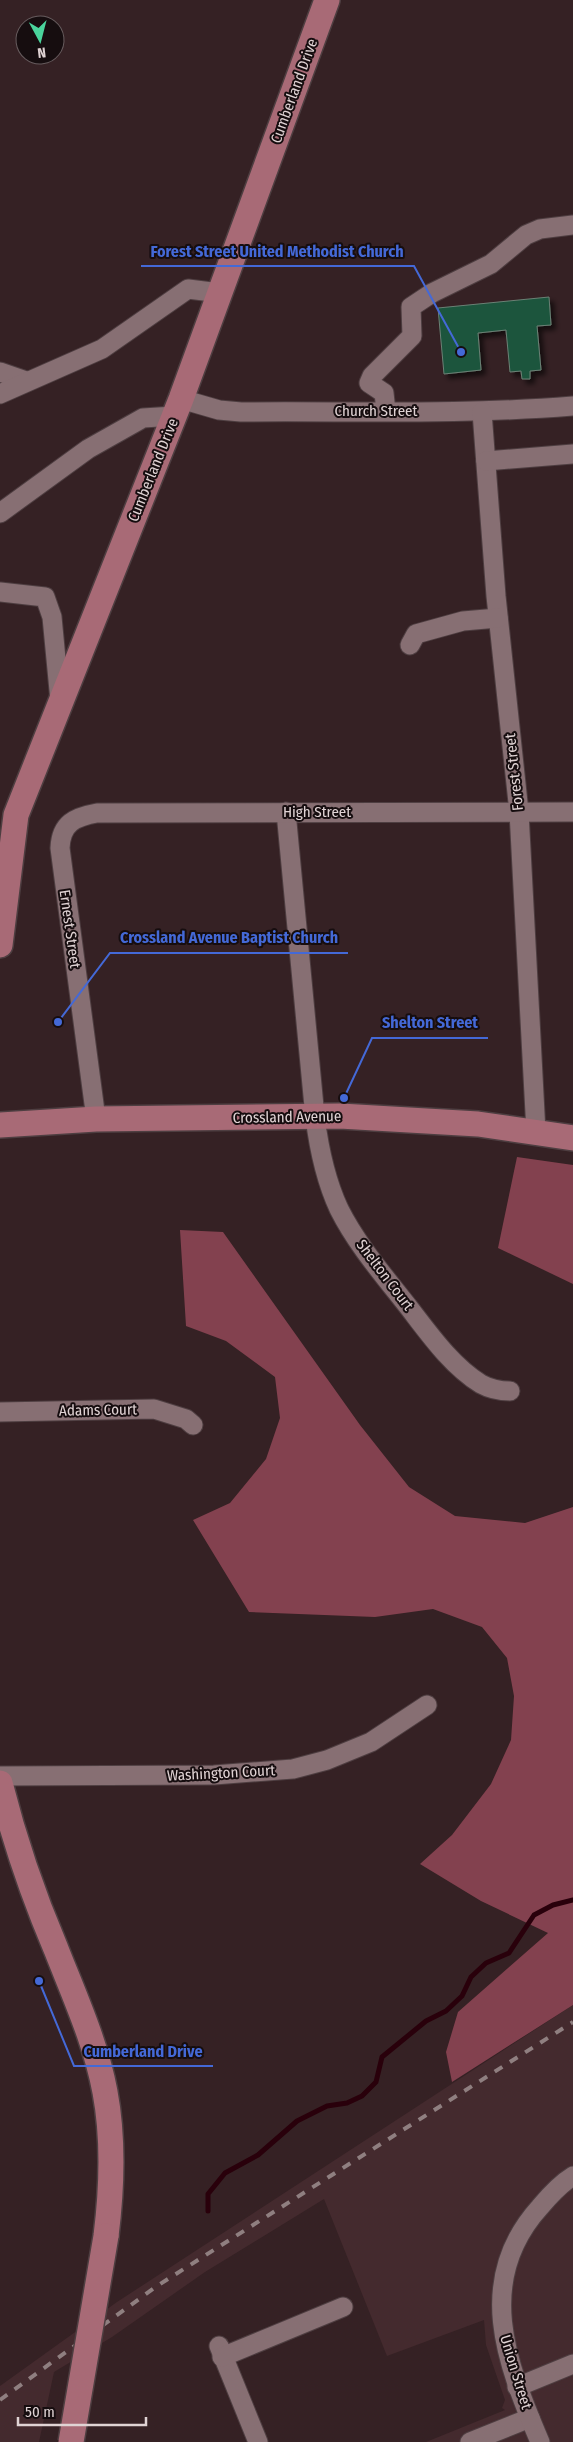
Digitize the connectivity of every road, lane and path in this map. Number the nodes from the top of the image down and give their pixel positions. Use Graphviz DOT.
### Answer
graph roads {
  1 [pos="327,0"];
  2 [pos="573,225"];
  3 [pos="220,293"];
  4 [pos="0,372"];
  5 [pos="26,381"];
  6 [pos="0,394"];
  7 [pos="573,406"];
  8 [pos="178,408"];
  9 [pos="386,411"];
  10 [pos="482,412"];
  11 [pos="573,454"];
  12 [pos="486,462"];
  13 [pos="0,513"];
  14 [pos="0,592"];
  15 [pos="498,618"];
  16 [pos="410,644"];
  17 [pos="60,703"];
  18 [pos="286,812"];
  19 [pos="519,812"];
  20 [pos="573,812"];
  21 [pos="8,815"];
  22 [pos="64,827"];
  23 [pos="0,945"];
  24 [pos="315,1117"];
  25 [pos="96,1119"];
  26 [pos="0,1125"];
  27 [pos="536,1132"];
  28 [pos="573,1138"];
  29 [pos="510,1391"];
  30 [pos="0,1412"];
  31 [pos="193,1425"];
  32 [pos="427,1705"];
  33 [pos="0,1776"];
  34 [pos="0,1783"];
  35 [pos="573,2176"];
  36 [pos="343,2307"];
  37 [pos="573,2364"];
  38 [pos="517,2387"];
  39 [pos="530,2418"];
  40 [pos="71,2442"];
  41 [pos="258,2442"];
  42 [pos="470,2442"];
  43 [pos="540,2442"];
  1 -- 3 [label="main road, Cumberland Drive"];
  2 -- 9 [label="street"];
  3 -- 5 [label="street"];
  3 -- 8 [label="main road, Cumberland Drive"];
  4 -- 5 [label="street"];
  5 -- 6 [label="street"];
  7 -- 10 [label="street, Church Street"];
  8 -- 9 [label="street, Church Street"];
  8 -- 13 [label="street, Church Street"];
  8 -- 17 [label="main road, Cumberland Drive"];
  9 -- 10 [label="street, Church Street"];
  10 -- 12 [label="street, Forest Street"];
  11 -- 12 [label="street"];
  12 -- 15 [label="street, Forest Street"];
  14 -- 17 [label="street"];
  15 -- 16 [label="street"];
  15 -- 19 [label="street, Forest Street"];
  17 -- 21 [label="main road, Cumberland Drive"];
  18 -- 19 [label="street, High Street"];
  18 -- 22 [label="street, High Street"];
  18 -- 24 [label="street, Shelton Court"];
  19 -- 20 [label="street, High Street"];
  19 -- 27 [label="street, Forest Street"];
  21 -- 23 [label="main road, Cumberland Drive"];
  22 -- 25 [label="street, Ernest Street"];
  24 -- 25 [label="main road, Crossland Avenue"];
  24 -- 27 [label="main road, Crossland Avenue"];
  24 -- 29 [label="street, Shelton Court"];
  25 -- 26 [label="main road, Crossland Avenue"];
  27 -- 28 [label="main road, Crossland Avenue"];
  30 -- 31 [label="street, Adams Court"];
  32 -- 33 [label="street, Washington Court"];
  34 -- 40 [label="main road, bridge"];
  35 -- 38 [label="street, Union Street"];
  36 -- 41 [label="street"];
  37 -- 38 [label="street"];
  38 -- 39 [label="street, Union Street"];
  39 -- 42 [label="street"];
  39 -- 43 [label="street, Union Street"];
}
